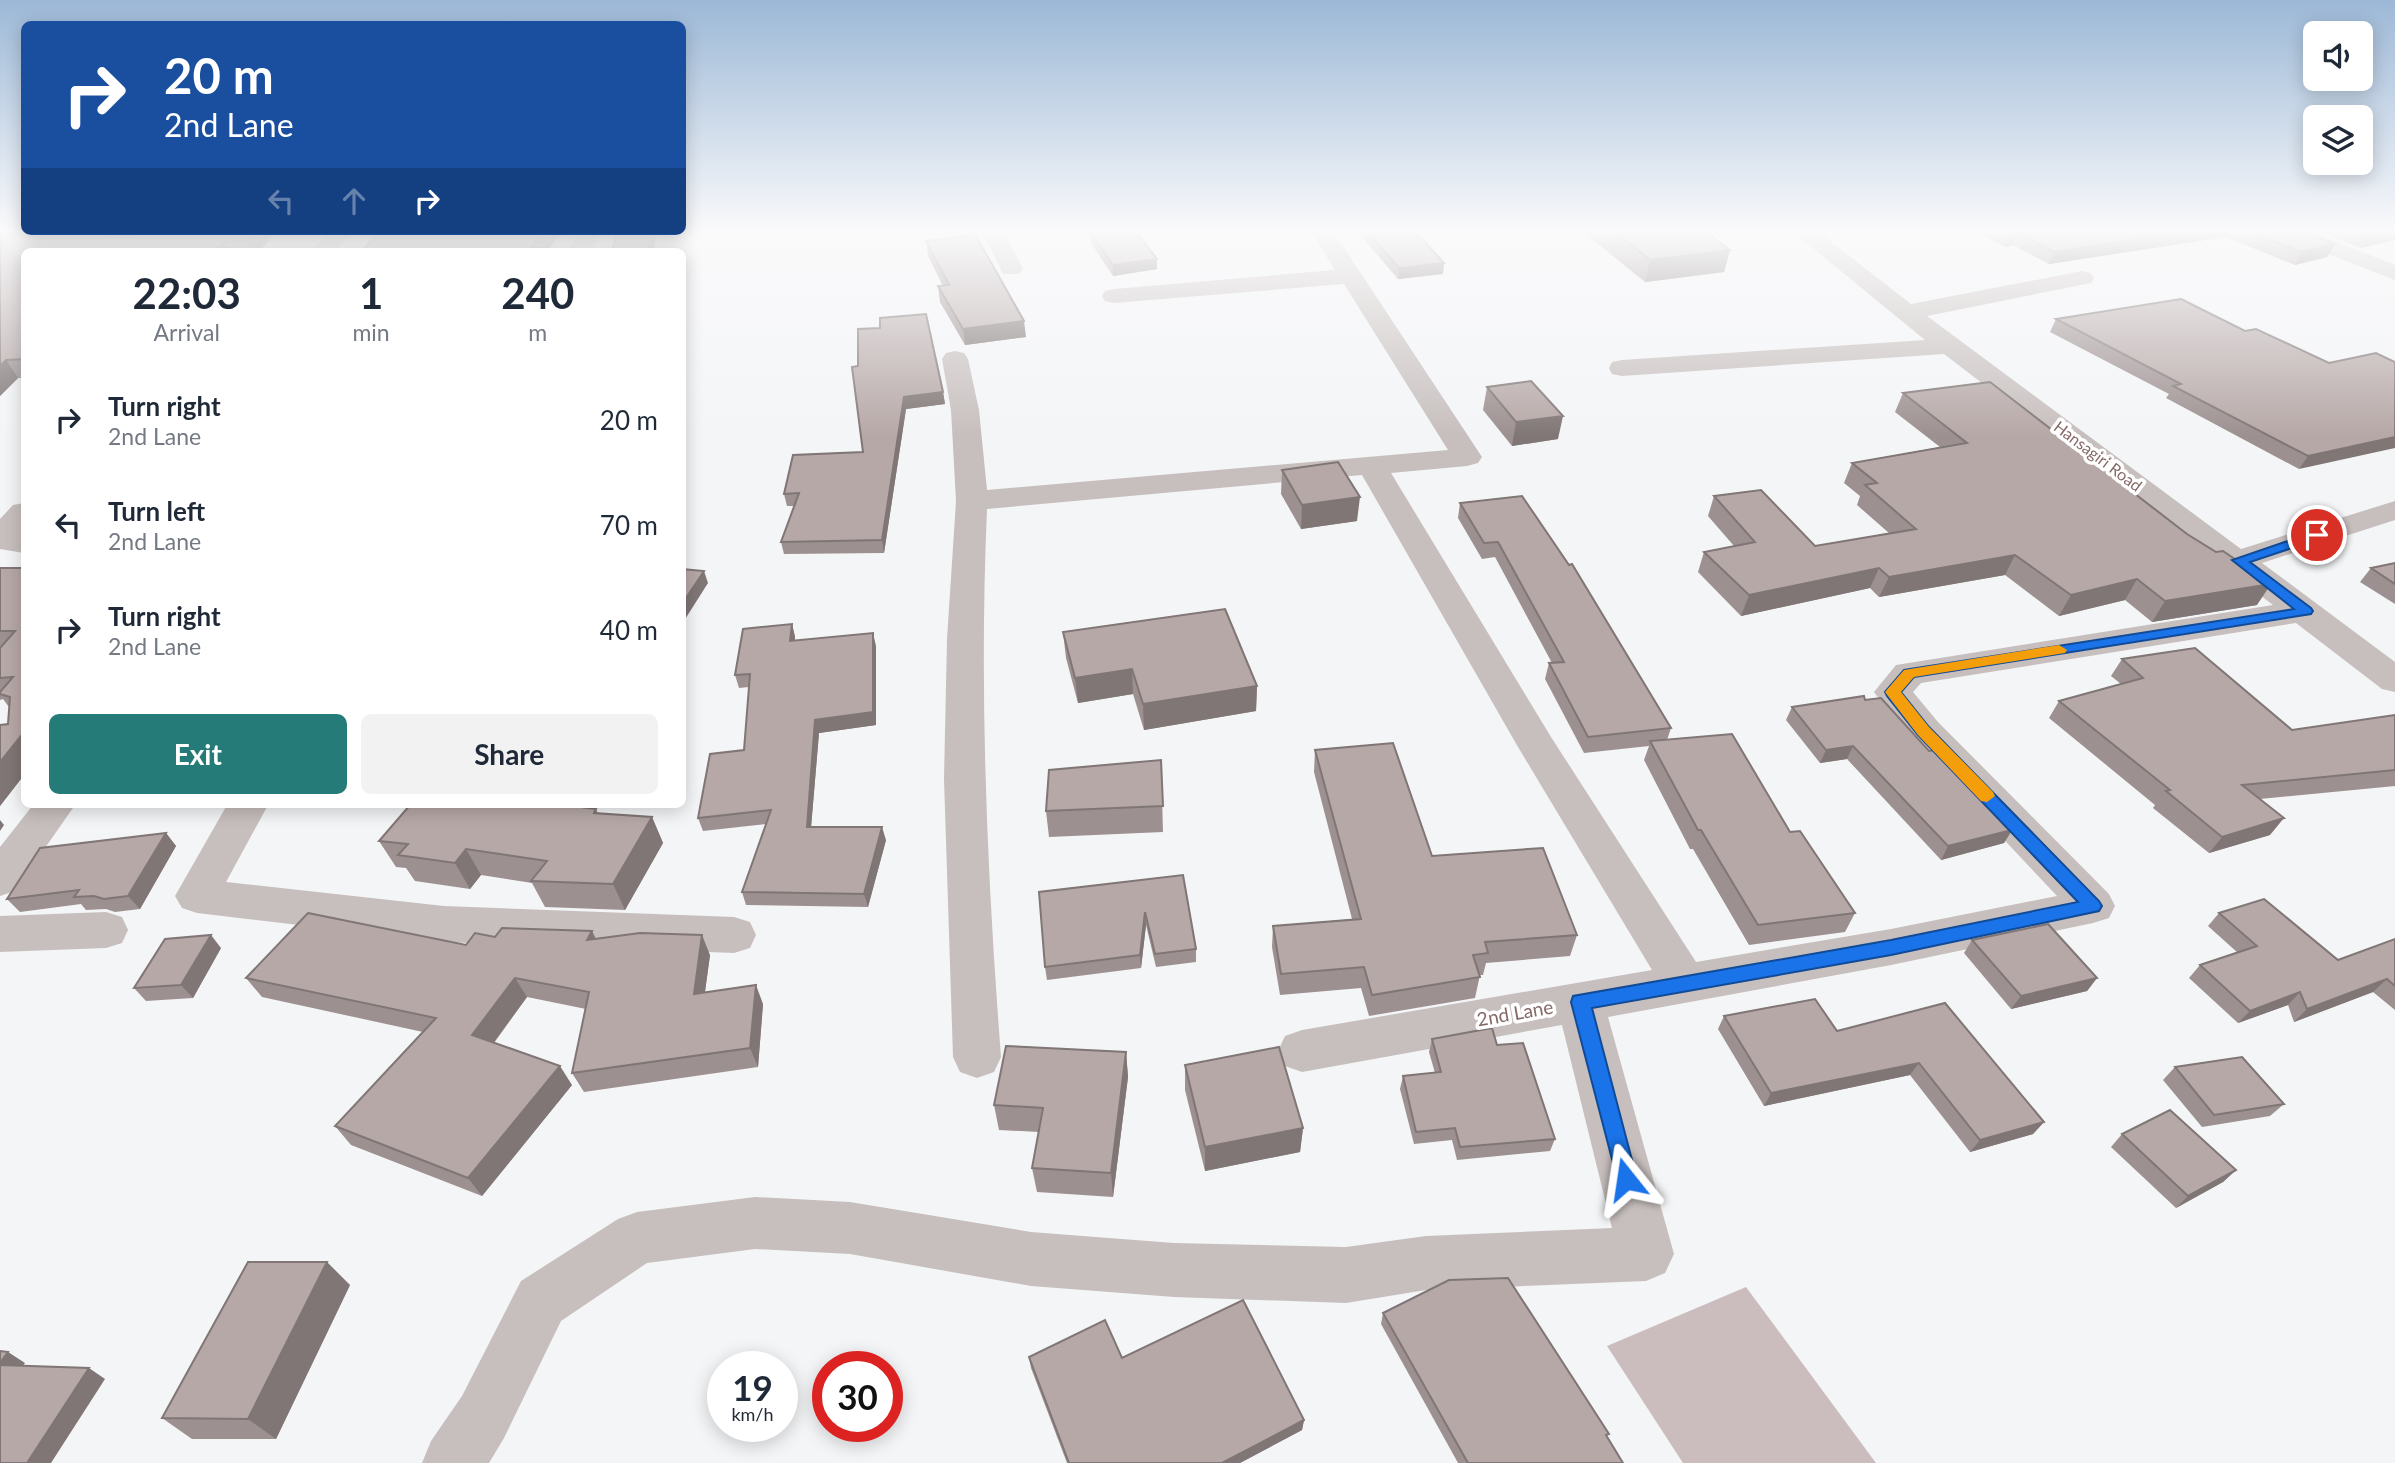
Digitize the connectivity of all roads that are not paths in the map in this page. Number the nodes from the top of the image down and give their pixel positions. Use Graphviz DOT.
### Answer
graph roads {
  1 [pos="1366,299"];
  2 [pos="1889,299"];
  3 [pos="1975,299"];
  4 [pos="1906,313"];
  5 [pos="1950,346"];
  6 [pos="955,359"];
  7 [pos="1622,368"];
  8 [pos="1371,464"];
  9 [pos="972,501"];
  10 [pos="2395,510"];
  11 [pos="21,515"];
  12 [pos="21,543"];
  13 [pos="2239,560"];
  14 [pos="2306,611"];
  15 [pos="2395,680"];
  16 [pos="53,808"];
  17 [pos="246,808"];
  18 [pos="0,878"];
  19 [pos="106,930"];
  20 [pos="0,934"];
  21 [pos="734,935"];
  22 [pos="1685,984"];
  23 [pos="1580,1002"];
  24 [pos="1302,1051"];
  25 [pos="976,1057"];
  26 [pos="453,1463"];
  1 -- 8 [label="street"];
  2 -- 4 [label="street, Hansagiri Road"];
  3 -- 4 [label="street"];
  4 -- 5 [label="street, Hansagiri Road"];
  5 -- 7 [label="street"];
  5 -- 13 [label="street, Hansagiri Road"];
  6 -- 9 [label="street"];
  8 -- 9 [label="street"];
  8 -- 22 [label="street"];
  9 -- 25 [label="street"];
  10 -- 13 [label="street"];
  11 -- 12 [label="street"];
  13 -- 14 [label="street, Hansagiri Road"];
  14 -- 15 [label="street, Hansagiri Road"];
  14 -- 22 [label="street, 2nd Lane"];
  16 -- 18 [label="street"];
  17 -- 21 [label="street"];
  19 -- 20 [label="street"];
  22 -- 23 [label="street, 2nd Lane"];
  23 -- 24 [label="street, 2nd Lane"];
  23 -- 26 [label="street"];
}
